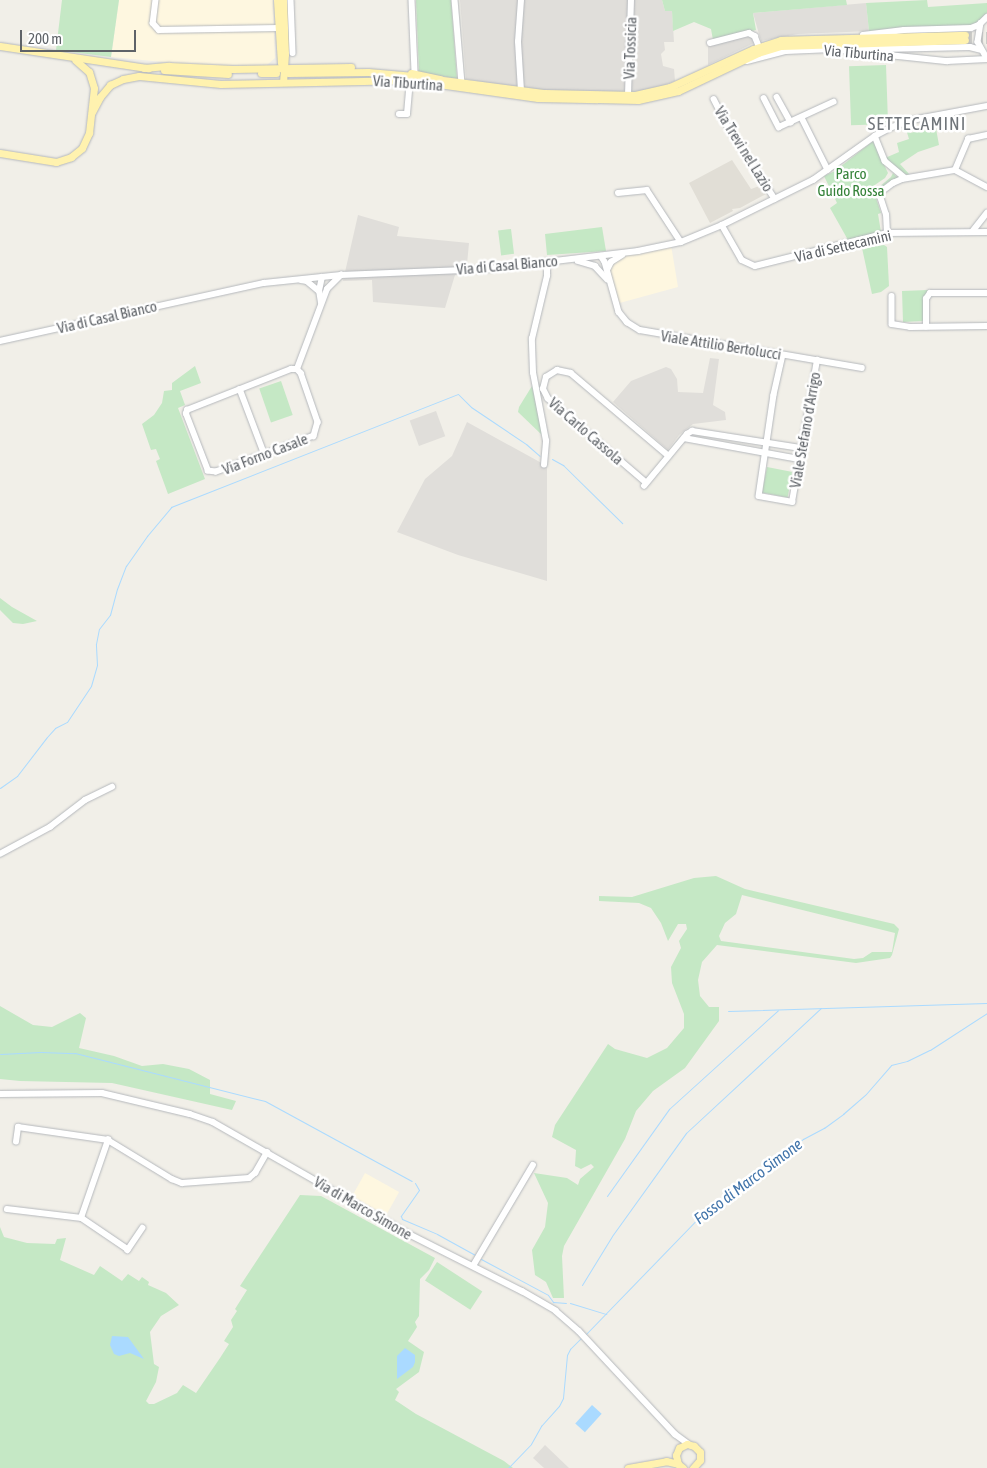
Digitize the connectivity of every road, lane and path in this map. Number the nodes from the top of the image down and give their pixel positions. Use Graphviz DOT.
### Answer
graph roads {
  1 [pos="156,0"];
  2 [pos="277,0"];
  3 [pos="283,0"];
  4 [pos="291,0"];
  5 [pos="412,0"];
  6 [pos="454,0"];
  7 [pos="521,0"];
  8 [pos="631,0"];
  9 [pos="987,17"];
  10 [pos="981,23"];
  11 [pos="281,28"];
  12 [pos="292,28"];
  13 [pos="851,38"];
  14 [pos="710,43"];
  15 [pos="818,44"];
  16 [pos="759,46"];
  17 [pos="0,47"];
  18 [pos="980,50"];
  19 [pos="293,53"];
  20 [pos="282,54"];
  21 [pos="69,58"];
  22 [pos="987,58"];
  23 [pos="732,65"];
  24 [pos="144,68"];
  25 [pos="268,68"];
  26 [pos="299,68"];
  27 [pos="282,71"];
  28 [pos="415,73"];
  29 [pos="410,80"];
  30 [pos="283,82"];
  31 [pos="453,82"];
  32 [pos="462,83"];
  33 [pos="521,91"];
  34 [pos="628,95"];
  35 [pos="778,97"];
  36 [pos="764,98"];
  37 [pos="714,99"];
  38 [pos="833,102"];
  39 [pos="987,106"];
  40 [pos="92,112"];
  41 [pos="399,114"];
  42 [pos="802,118"];
  43 [pos="791,122"];
  44 [pos="987,135"];
  45 [pos="874,136"];
  46 [pos="0,153"];
  47 [pos="828,170"];
  48 [pos="955,170"];
  49 [pos="905,178"];
  50 [pos="987,187"];
  51 [pos="618,194"];
  52 [pos="775,199"];
  53 [pos="987,214"];
  54 [pos="722,225"];
  55 [pos="972,232"];
  56 [pos="987,232"];
  57 [pos="887,234"];
  58 [pos="680,242"];
  59 [pos="626,253"];
  60 [pos="601,256"];
  61 [pos="566,260"];
  62 [pos="547,262"];
  63 [pos="604,270"];
  64 [pos="341,275"];
  65 [pos="322,277"];
  66 [pos="294,279"];
  67 [pos="327,289"];
  68 [pos="319,291"];
  69 [pos="987,293"];
  70 [pos="892,296"];
  71 [pos="320,308"];
  72 [pos="987,326"];
  73 [pos="926,327"];
  74 [pos="0,341"];
  75 [pos="783,355"];
  76 [pos="817,360"];
  77 [pos="862,368"];
  78 [pos="297,369"];
  79 [pos="240,389"];
  80 [pos="718,434"];
  81 [pos="725,436"];
  82 [pos="684,438"];
  83 [pos="769,443"];
  84 [pos="719,445"];
  85 [pos="801,448"];
  86 [pos="767,453"];
  87 [pos="265,455"];
  88 [pos="669,456"];
  89 [pos="800,459"];
  90 [pos="544,465"];
  91 [pos="112,787"];
  92 [pos="0,854"];
  93 [pos="0,1094"];
  94 [pos="108,1140"];
  95 [pos="16,1142"];
  96 [pos="267,1152"];
  97 [pos="533,1165"];
  98 [pos="7,1209"];
  99 [pos="81,1218"];
  100 [pos="143,1228"];
  101 [pos="473,1266"];
  102 [pos="675,1434"];
  103 [pos="690,1445"];
  104 [pos="678,1452"];
  105 [pos="666,1462"];
  106 [pos="681,1466"];
  107 [pos="696,1467"];
  108 [pos="628,1468"];
  1 -- 11 [label="street"];
  2 -- 11 [label="main road"];
  3 -- 11 [label="main road"];
  4 -- 12 [label="street"];
  5 -- 28 [label="street"];
  6 -- 32 [label="street"];
  7 -- 33 [label="street"];
  8 -- 34 [label="street, Via Tossicia"];
  9 -- 10 [label="street"];
  10 -- 13 [label="street, Via Tiburtina"];
  10 -- 18 [label="street"];
  11 -- 12 [label="street"];
  11 -- 20 [label="main road"];
  12 -- 19 [label="street"];
  13 -- 15 [label="main road, Via Tiburtina"];
  13 -- 16 [label="main road, Via Tiburtina"];
  14 -- 16 [label="street"];
  15 -- 18 [label="street, Via Tiburtina"];
  15 -- 23 [label="main road, Via Tiburtina"];
  16 -- 34 [label="main road, Via Tiburtina"];
  17 -- 21 [label="main road, Via Tiburtina"];
  18 -- 22 [label="street, Via Tiburtina"];
  20 -- 25 [label="main road"];
  20 -- 26 [label="main road"];
  20 -- 27 [label="main road"];
  21 -- 24 [label="main road, Via Tiburtina"];
  21 -- 40 [label="main road"];
  22 -- 23 [label="street, Via Tiburtina"];
  23 -- 29 [label="main road, Via Tiburtina"];
  24 -- 25 [label="main road"];
  24 -- 27 [label="main road, Via Tiburtina"];
  25 -- 27 [label="main road"];
  26 -- 27 [label="main road"];
  26 -- 28 [label="main road"];
  27 -- 30 [label="main road"];
  27 -- 31 [label="main road, Via Tiburtina"];
  28 -- 31 [label="main road"];
  29 -- 30 [label="main road, Via Tiburtina"];
  29 -- 41 [label="street"];
  30 -- 40 [label="main road, Via Tiburtina"];
  31 -- 32 [label="main road, Via Tiburtina"];
  32 -- 33 [label="main road, Via Tiburtina"];
  33 -- 34 [label="main road, Via Tiburtina"];
  35 -- 43 [label="street"];
  36 -- 43 [label="street"];
  37 -- 52 [label="street, Via Trevi nel Lazio"];
  38 -- 42 [label="street"];
  39 -- 45 [label="street, Via di Casal Bianco"];
  40 -- 46 [label="main road"];
  42 -- 43 [label="street"];
  42 -- 47 [label="street"];
  44 -- 48 [label="street"];
  45 -- 47 [label="street, Via di Casal Bianco"];
  45 -- 49 [label="street"];
  47 -- 52 [label="street, Via di Casal Bianco"];
  48 -- 49 [label="street"];
  48 -- 50 [label="street"];
  49 -- 57 [label="street"];
  51 -- 58 [label="street"];
  52 -- 54 [label="street, Via di Casal Bianco"];
  53 -- 55 [label="street"];
  54 -- 57 [label="street, Via di Settecamini"];
  54 -- 58 [label="street, Via di Casal Bianco"];
  55 -- 56 [label="street, Via di Settecamini"];
  55 -- 57 [label="street, Via di Settecamini"];
  58 -- 59 [label="street, Via di Casal Bianco"];
  59 -- 60 [label="street, Via di Casal Bianco"];
  59 -- 63 [label="street"];
  60 -- 61 [label="street, Via di Casal Bianco"];
  60 -- 63 [label="street"];
  61 -- 62 [label="street, Via di Casal Bianco"];
  61 -- 63 [label="street"];
  62 -- 64 [label="street, Via di Casal Bianco"];
  62 -- 90 [label="street"];
  63 -- 75 [label="street, Viale Attilio Bertolucci"];
  64 -- 65 [label="street, Via di Casal Bianco"];
  64 -- 67 [label="street"];
  65 -- 66 [label="street, Via di Casal Bianco"];
  65 -- 67 [label="street"];
  65 -- 68 [label="street"];
  66 -- 68 [label="street"];
  66 -- 74 [label="street, Via di Casal Bianco"];
  67 -- 71 [label="street"];
  68 -- 71 [label="street"];
  69 -- 73 [label="street"];
  70 -- 73 [label="street"];
  71 -- 78 [label="street"];
  72 -- 73 [label="street"];
  75 -- 76 [label="street, Viale Attilio Bertolucci"];
  75 -- 83 [label="street, Viale Stefano d'Arrigo"];
  76 -- 77 [label="street, Viale Attilio Bertolucci"];
  76 -- 85 [label="street, Viale Stefano d'Arrigo"];
  78 -- 79 [label="street, Via Forno Casale"];
  78 -- 87 [label="street, Via Forno Casale"];
  79 -- 87 [label="street"];
  79 -- 87 [label="street, Via Forno Casale"];
  80 -- 81 [label="street"];
  80 -- 82 [label="street"];
  80 -- 84 [label="street"];
  81 -- 83 [label="street"];
  81 -- 84 [label="street"];
  82 -- 84 [label="street"];
  82 -- 88 [label="street"];
  83 -- 85 [label="street"];
  83 -- 86 [label="street, Viale Stefano d'Arrigo"];
  84 -- 86 [label="street"];
  85 -- 89 [label="street, Viale Stefano d'Arrigo"];
  86 -- 89 [label="street"];
  86 -- 89 [label="street, Viale Stefano d'Arrigo"];
  88 -- 88 [label="street, Via Carlo Cassola"];
  91 -- 92 [label="street"];
  93 -- 96 [label="street, Via di Marco Simone"];
  94 -- 95 [label="street"];
  94 -- 96 [label="street"];
  94 -- 99 [label="street"];
  96 -- 101 [label="street, Via di Marco Simone"];
  97 -- 101 [label="street"];
  98 -- 99 [label="street"];
  99 -- 100 [label="street"];
  101 -- 102 [label="street, Via di Marco Simone"];
  102 -- 103 [label="street, Via di Marco Simone"];
  102 -- 104 [label="street, Via di Marco Simone"];
  103 -- 104 [label="main road"];
  103 -- 107 [label="main road"];
  104 -- 105 [label="main road"];
  104 -- 106 [label="main road"];
  105 -- 106 [label="main road"];
  105 -- 108 [label="main road"];
}
